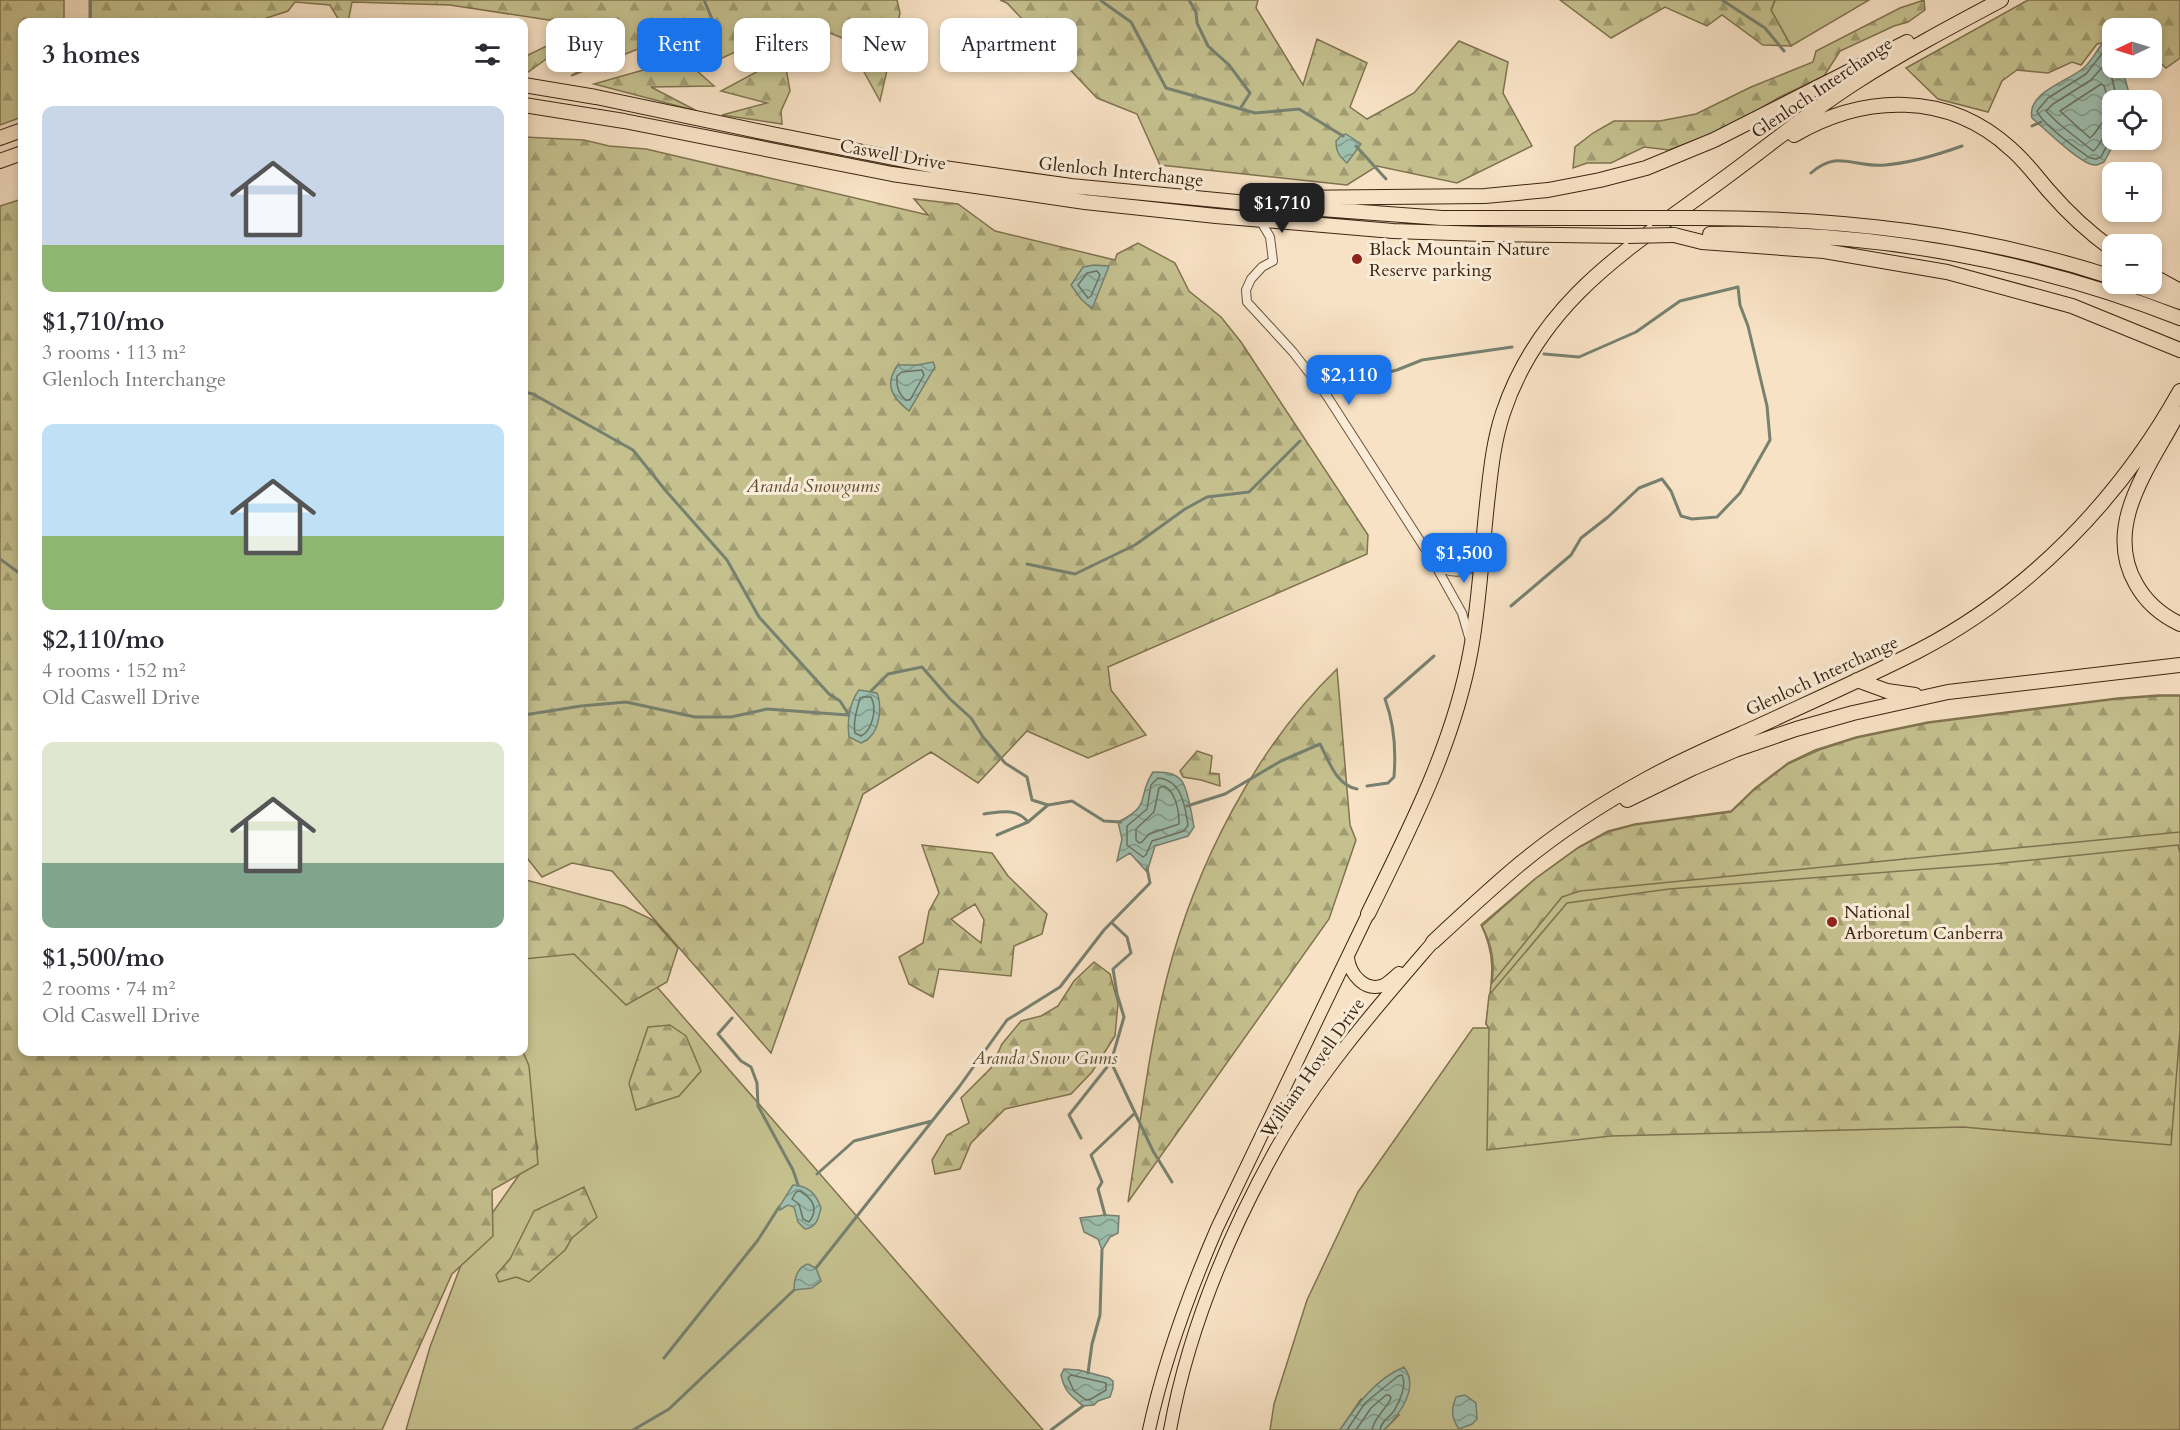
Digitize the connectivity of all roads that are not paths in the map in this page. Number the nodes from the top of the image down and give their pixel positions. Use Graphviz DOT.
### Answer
graph roads {
  1 [pos="2001,0"];
  2 [pos="1987,8"];
  3 [pos="528,86"];
  4 [pos="528,106"];
  5 [pos="18,131"];
  6 [pos="0,138"];
  7 [pos="857,150"];
  8 [pos="18,154"];
  9 [pos="0,161"];
  10 [pos="1736,170"];
  11 [pos="1143,192"];
  12 [pos="1259,220"];
  13 [pos="1674,235"];
  14 [pos="2102,240"];
  15 [pos="2102,275"];
  16 [pos="2162,281"];
  17 [pos="2180,291"];
  18 [pos="2158,294"];
  19 [pos="2180,302"];
  20 [pos="2177,317"];
  21 [pos="2180,350"];
  22 [pos="2180,391"];
  23 [pos="2180,408"];
  24 [pos="1482,551"];
  25 [pos="1433,561"];
  26 [pos="2180,624"];
  27 [pos="1471,647"];
  28 [pos="2180,665"];
  29 [pos="1857,680"];
  30 [pos="1932,695"];
  31 [pos="1523,861"];
  32 [pos="1368,914"];
  33 [pos="1433,942"];
  34 [pos="1347,958"];
  35 [pos="1149,1430"];
  36 [pos="1170,1430"];
  1 -- 2 [label="highway, Glenloch Interchange"];
  2 -- 10 [label="highway, Glenloch Interchange"];
  2 -- 11 [label="highway"];
  3 -- 7 [label="highway, Caswell Drive"];
  4 -- 12 [label="highway, Caswell Drive"];
  5 -- 6 [label="highway"];
  7 -- 11 [label="highway, Glenloch Interchange"];
  8 -- 9 [label="highway"];
  10 -- 14 [label="highway"];
  10 -- 24 [label="highway, Glenloch Interchange"];
  11 -- 15 [label="highway, Glenloch Interchange, bridge"];
  12 -- 13 [label="highway, bridge"];
  12 -- 25 [label="street"];
  13 -- 20 [label="highway"];
  13 -- 21 [label="highway"];
  16 -- 17 [label="highway"];
  18 -- 19 [label="highway"];
  22 -- 29 [label="highway, Glenloch Interchange"];
  23 -- 26 [label="highway"];
  24 -- 25 [label="street"];
  24 -- 27 [label="highway, Glenloch Interchange"];
  25 -- 27 [label="street"];
  27 -- 32 [label="highway, Glenloch Interchange"];
  28 -- 30 [label="highway"];
  29 -- 30 [label="highway"];
  29 -- 31 [label="highway, Glenloch Interchange"];
  30 -- 31 [label="highway"];
  31 -- 33 [label="highway, Glenloch Interchange"];
  32 -- 34 [label="main road, Glenloch Interchange"];
  33 -- 34 [label="main road"];
  33 -- 36 [label="main road, William Hovell Drive"];
  34 -- 35 [label="main road, William Hovell Drive"];
}
